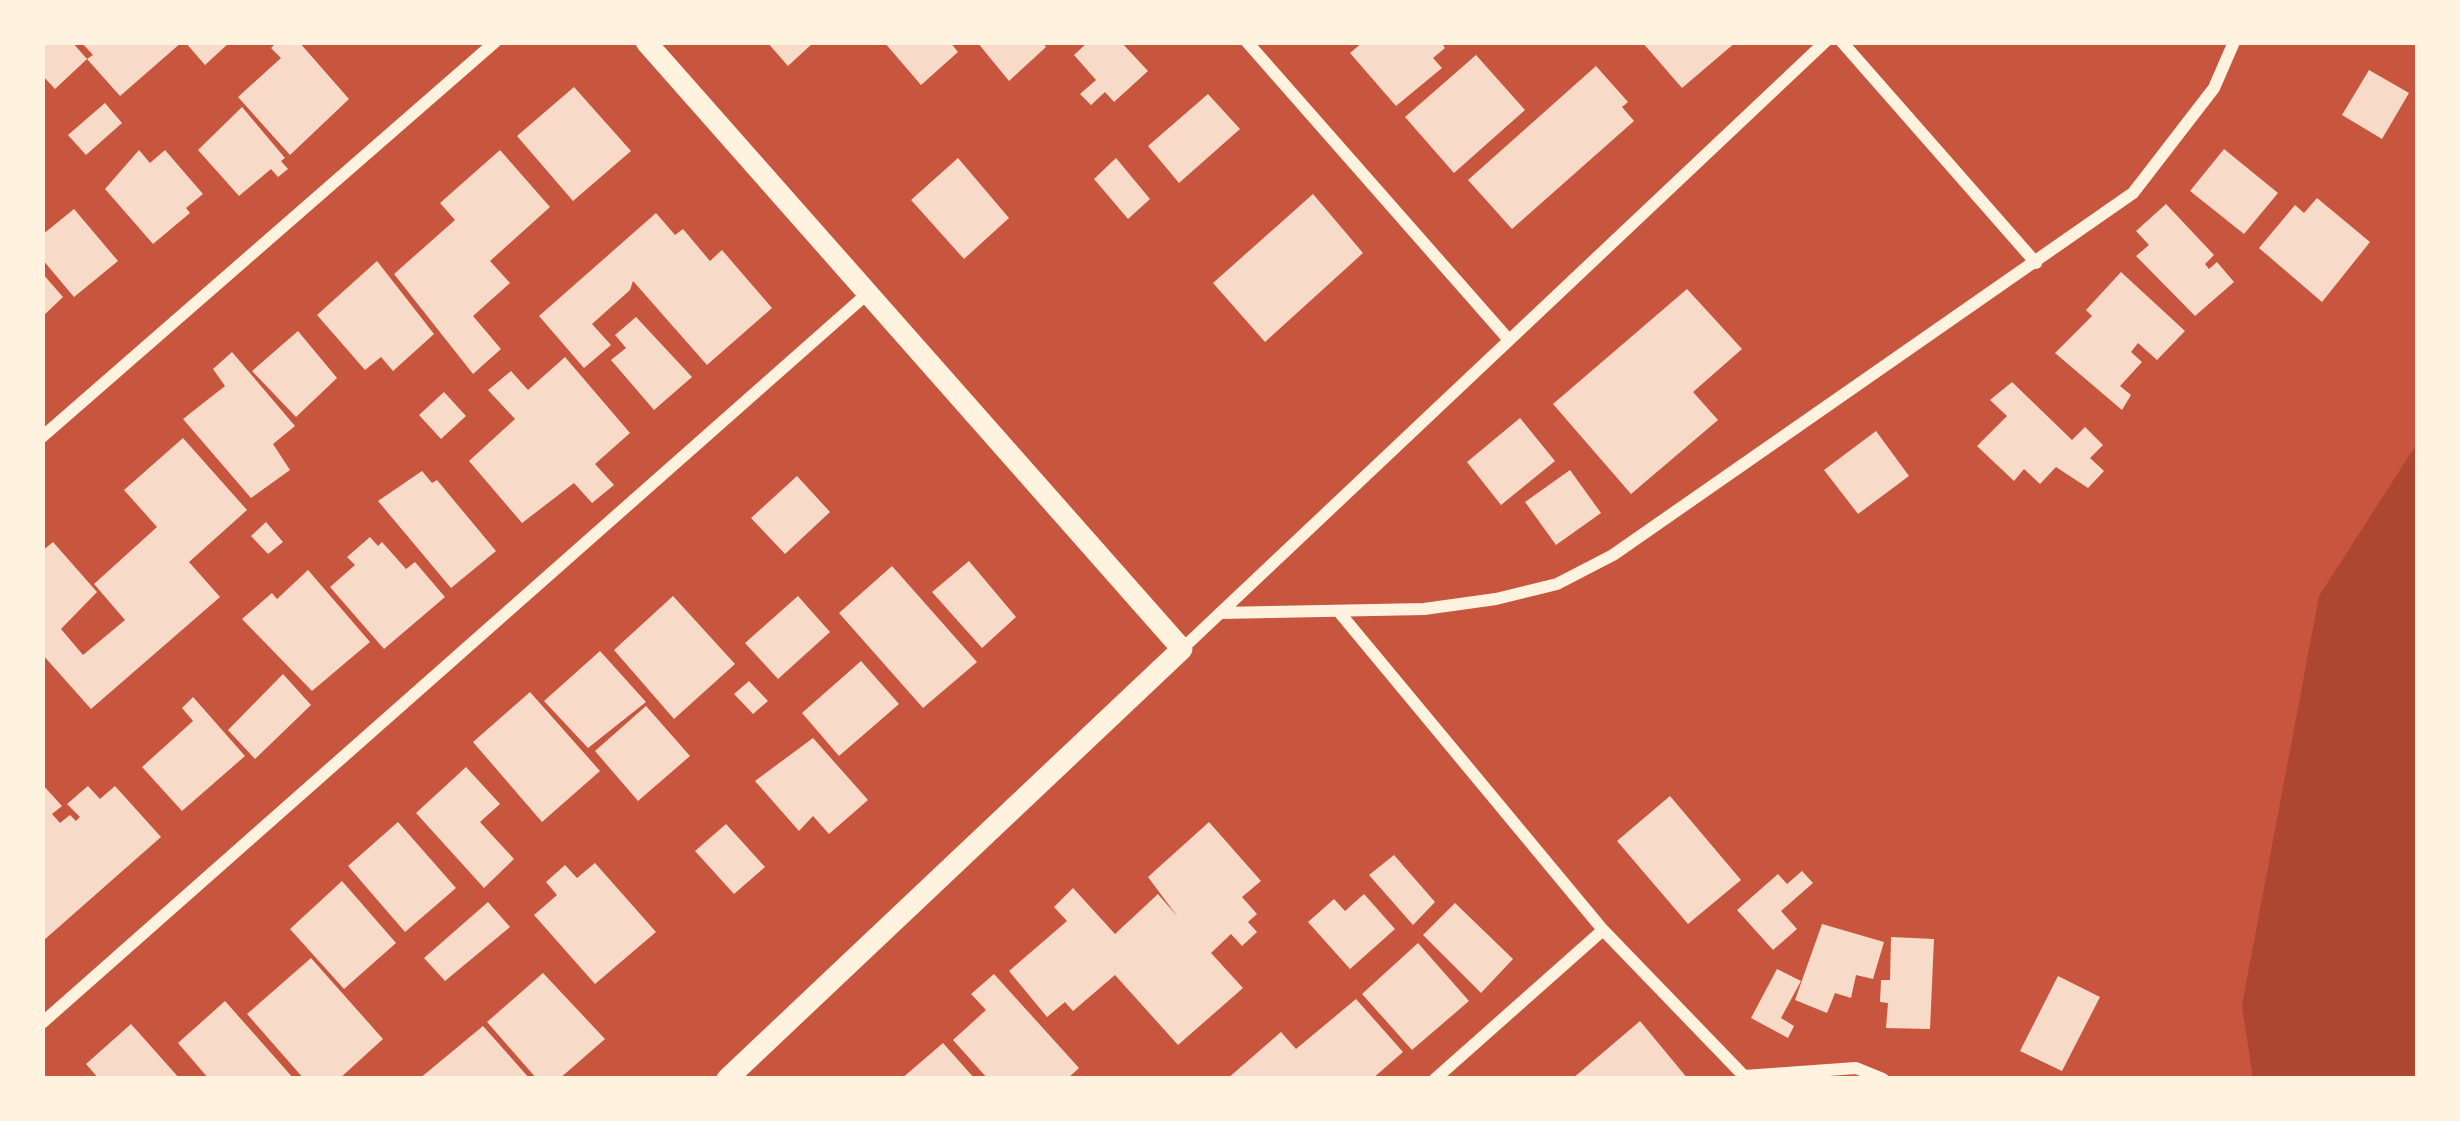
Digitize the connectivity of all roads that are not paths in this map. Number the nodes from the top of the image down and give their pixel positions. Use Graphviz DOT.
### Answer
graph roads {
  1 [pos="495,42"];
  2 [pos="646,42"];
  3 [pos="1247,42"];
  4 [pos="1825,42"];
  5 [pos="1842,42"];
  6 [pos="2234,42"];
  7 [pos="2036,263"];
  8 [pos="868,293"];
  9 [pos="1509,340"];
  10 [pos="42,437"];
  11 [pos="1339,612"];
  12 [pos="1220,613"];
  13 [pos="1182,649"];
  14 [pos="1604,930"];
  15 [pos="42,1023"];
  16 [pos="727,1079"];
  17 [pos="1435,1079"];
  18 [pos="1883,1079"];
  1 -- 10 [label="street"];
  2 -- 8 [label="street"];
  3 -- 9 [label="street"];
  4 -- 9 [label="street"];
  5 -- 7 [label="street"];
  6 -- 7 [label="street"];
  7 -- 11 [label="street"];
  8 -- 13 [label="street"];
  8 -- 15 [label="street"];
  9 -- 12 [label="street"];
  11 -- 12 [label="street"];
  11 -- 14 [label="street"];
  12 -- 13 [label="street"];
  13 -- 16 [label="street"];
  14 -- 17 [label="street"];
  14 -- 18 [label="street"];
}
